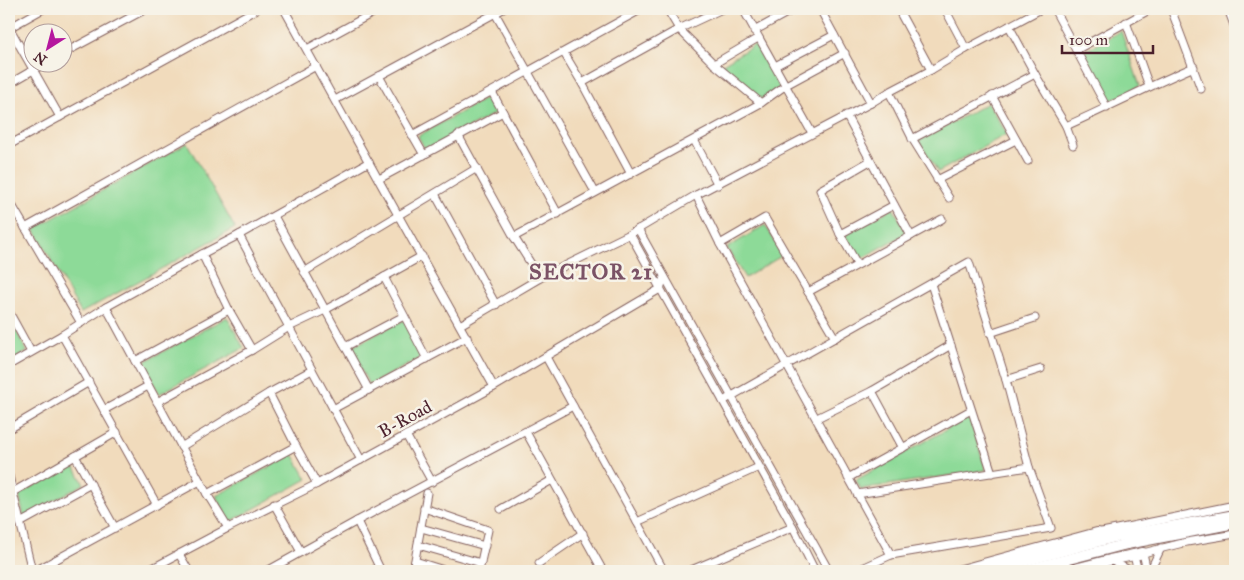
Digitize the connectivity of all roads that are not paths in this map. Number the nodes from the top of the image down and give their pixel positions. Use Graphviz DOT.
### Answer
graph roads {
  1 [pos="43,9"];
  2 [pos="146,9"];
  3 [pos="258,9"];
  4 [pos="284,9"];
  5 [pos="380,9"];
  6 [pos="504,9"];
  7 [pos="642,9"];
  8 [pos="667,9"];
  9 [pos="722,9"];
  10 [pos="743,9"];
  11 [pos="794,9"];
  12 [pos="820,9"];
  13 [pos="898,9"];
  14 [pos="945,9"];
  15 [pos="1041,9"];
  16 [pos="1054,9"];
  17 [pos="1151,9"];
  18 [pos="1171,9"];
  19 [pos="1228,9"];
  20 [pos="495,13"];
  21 [pos="1126,22"];
  22 [pos="1009,26"];
  23 [pos="9,28"];
  24 [pos="1235,28"];
  25 [pos="679,29"];
  26 [pos="754,31"];
  27 [pos="834,35"];
  28 [pos="758,38"];
  29 [pos="72,49"];
  30 [pos="307,49"];
  31 [pos="966,49"];
  32 [pos="1076,50"];
  33 [pos="22,51"];
  34 [pos="564,52"];
  35 [pos="845,54"];
  36 [pos="714,64"];
  37 [pos="316,66"];
  38 [pos="775,66"];
  39 [pos="1194,67"];
  40 [pos="932,70"];
  41 [pos="30,72"];
  42 [pos="34,72"];
  43 [pos="528,73"];
  44 [pos="1035,74"];
  45 [pos="379,76"];
  46 [pos="582,83"];
  47 [pos="9,84"];
  48 [pos="786,85"];
  49 [pos="1149,86"];
  50 [pos="1201,88"];
  51 [pos="492,92"];
  52 [pos="889,92"];
  53 [pos="992,96"];
  54 [pos="335,100"];
  55 [pos="761,103"];
  56 [pos="871,103"];
  57 [pos="1108,108"];
  58 [pos="502,112"];
  59 [pos="846,115"];
  60 [pos="60,117"];
  61 [pos="1066,126"];
  62 [pos="812,133"];
  63 [pos="412,135"];
  64 [pos="458,136"];
  65 [pos="912,139"];
  66 [pos="694,140"];
  67 [pos="1016,140"];
  68 [pos="1074,145"];
  69 [pos="9,146"];
  70 [pos="424,155"];
  71 [pos="870,161"];
  72 [pos="1028,161"];
  73 [pos="369,162"];
  74 [pos="477,168"];
  75 [pos="631,174"];
  76 [pos="379,179"];
  77 [pos="937,180"];
  78 [pos="718,185"];
  79 [pos="595,192"];
  80 [pos="436,194"];
  81 [pos="696,195"];
  82 [pos="949,198"];
  83 [pos="9,200"];
  84 [pos="894,205"];
  85 [pos="558,214"];
  86 [pos="398,215"];
  87 [pos="274,216"];
  88 [pos="942,219"];
  89 [pos="25,228"];
  90 [pos="638,229"];
  91 [pos="630,234"];
  92 [pos="840,234"];
  93 [pos="239,235"];
  94 [pos="514,236"];
  95 [pos="911,236"];
  96 [pos="720,244"];
  97 [pos="202,254"];
  98 [pos="422,256"];
  99 [pos="857,264"];
  100 [pos="304,272"];
  101 [pos="384,277"];
  102 [pos="664,277"];
  103 [pos="540,278"];
  104 [pos="931,284"];
  105 [pos="660,289"];
  106 [pos="808,292"];
  107 [pos="496,305"];
  108 [pos="106,307"];
  109 [pos="229,310"];
  110 [pos="325,310"];
  111 [pos="9,312"];
  112 [pos="404,316"];
  113 [pos="1035,318"];
  114 [pos="81,323"];
  115 [pos="460,326"];
  116 [pos="289,327"];
  117 [pos="990,333"];
  118 [pos="62,335"];
  119 [pos="467,337"];
  120 [pos="835,338"];
  121 [pos="952,345"];
  122 [pos="345,347"];
  123 [pos="252,350"];
  124 [pos="31,352"];
  125 [pos="546,357"];
  126 [pos="427,359"];
  127 [pos="135,361"];
  128 [pos="9,365"];
  129 [pos="786,365"];
  130 [pos="1041,368"];
  131 [pos="312,370"];
  132 [pos="1006,380"];
  133 [pos="89,382"];
  134 [pos="148,386"];
  135 [pos="494,387"];
  136 [pos="368,390"];
  137 [pos="872,391"];
  138 [pos="269,393"];
  139 [pos="731,396"];
  140 [pos="722,401"];
  141 [pos="157,402"];
  142 [pos="573,406"];
  143 [pos="333,409"];
  144 [pos="104,410"];
  145 [pos="971,410"];
  146 [pos="817,418"];
  147 [pos="9,429"];
  148 [pos="116,432"];
  149 [pos="526,432"];
  150 [pos="406,435"];
  151 [pos="296,446"];
  152 [pos="181,447"];
  153 [pos="903,448"];
  154 [pos="75,456"];
  155 [pos="361,460"];
  156 [pos="759,466"];
  157 [pos="1029,467"];
  158 [pos="992,473"];
  159 [pos="9,476"];
  160 [pos="848,478"];
  161 [pos="552,480"];
  162 [pos="200,481"];
  163 [pos="432,482"];
  164 [pos="91,484"];
  165 [pos="317,484"];
  166 [pos="13,492"];
  167 [pos="427,493"];
  168 [pos="207,494"];
  169 [pos="857,494"];
  170 [pos="274,504"];
  171 [pos="157,505"];
  172 [pos="1235,505"];
  173 [pos="424,508"];
  174 [pos="501,509"];
  175 [pos="1235,514"];
  176 [pos="357,521"];
  177 [pos="637,522"];
  178 [pos="20,523"];
  179 [pos="1235,524"];
  180 [pos="803,526"];
  181 [pos="115,528"];
  182 [pos="228,528"];
  183 [pos="421,528"];
  184 [pos="793,529"];
  185 [pos="583,533"];
  186 [pos="1097,533"];
  187 [pos="1235,534"];
  188 [pos="1115,536"];
  189 [pos="418,545"];
  190 [pos="485,546"];
  191 [pos="1161,548"];
  192 [pos="301,552"];
  193 [pos="179,554"];
  194 [pos="1138,554"];
  195 [pos="891,555"];
  196 [pos="1110,560"];
  197 [pos="415,561"];
  198 [pos="481,563"];
  199 [pos="539,563"];
  200 [pos="33,571"];
  201 [pos="147,571"];
  202 [pos="189,571"];
  203 [pos="266,571"];
  204 [pos="382,571"];
  205 [pos="413,571"];
  206 [pos="447,571"];
  207 [pos="479,571"];
  208 [pos="602,571"];
  209 [pos="664,571"];
  210 [pos="690,571"];
  211 [pos="816,571"];
  212 [pos="828,571"];
  213 [pos="856,571"];
  214 [pos="958,571"];
  215 [pos="985,571"];
  216 [pos="1025,571"];
  217 [pos="1067,571"];
  218 [pos="1131,571"];
  219 [pos="1138,571"];
  220 [pos="1148,571"];
  1 -- 23 [label="street"];
  2 -- 29 [label="street"];
  3 -- 60 [label="street"];
  4 -- 30 [label="street"];
  5 -- 30 [label="street"];
  6 -- 20 [label="street"];
  7 -- 34 [label="street"];
  8 -- 25 [label="street"];
  9 -- 25 [label="street"];
  10 -- 26 [label="street"];
  11 -- 26 [label="street"];
  12 -- 27 [label="street"];
  13 -- 40 [label="street"];
  14 -- 31 [label="street"];
  15 -- 22 [label="street"];
  16 -- 32 [label="street"];
  17 -- 21 [label="street"];
  18 -- 39 [label="street"];
  19 -- 24 [label="street"];
  20 -- 43 [label="street"];
  20 -- 45 [label="street"];
  21 -- 32 [label="street"];
  21 -- 49 [label="street"];
  22 -- 31 [label="street"];
  22 -- 44 [label="street"];
  23 -- 33 [label="street"];
  25 -- 36 [label="street"];
  25 -- 46 [label="street"];
  26 -- 28 [label="street"];
  27 -- 35 [label="street"];
  27 -- 38 [label="street"];
  28 -- 36 [label="street"];
  28 -- 38 [label="street"];
  30 -- 37 [label="street"];
  31 -- 40 [label="street"];
  32 -- 57 [label="street"];
  34 -- 43 [label="street"];
  34 -- 46 [label="street"];
  35 -- 48 [label="street"];
  35 -- 56 [label="street"];
  36 -- 55 [label="street"];
  37 -- 54 [label="street"];
  37 -- 89 [label="street"];
  38 -- 48 [label="street"];
  39 -- 49 [label="street"];
  39 -- 50 [label="street"];
  40 -- 52 [label="street"];
  41 -- 47 [label="street"];
  42 -- 60 [label="street"];
  43 -- 51 [label="street"];
  43 -- 79 [label="street"];
  44 -- 53 [label="street"];
  44 -- 61 [label="street"];
  45 -- 54 [label="street"];
  45 -- 63 [label="street"];
  46 -- 75 [label="street"];
  48 -- 55 [label="street"];
  48 -- 62 [label="street"];
  49 -- 57 [label="street"];
  51 -- 58 [label="street"];
  51 -- 63 [label="street"];
  52 -- 56 [label="street"];
  52 -- 65 [label="street"];
  53 -- 65 [label="street"];
  53 -- 67 [label="street"];
  54 -- 73 [label="street"];
  55 -- 66 [label="street"];
  56 -- 59 [label="street"];
  57 -- 61 [label="street"];
  58 -- 64 [label="street"];
  58 -- 85 [label="street"];
  59 -- 62 [label="street"];
  59 -- 71 [label="street"];
  60 -- 69 [label="street"];
  61 -- 68 [label="street"];
  62 -- 78 [label="street"];
  63 -- 70 [label="street"];
  64 -- 70 [label="street"];
  64 -- 74 [label="street"];
  65 -- 77 [label="street"];
  66 -- 75 [label="street"];
  66 -- 78 [label="street"];
  67 -- 72 [label="street"];
  67 -- 77 [label="street"];
  70 -- 76 [label="street"];
  71 -- 84 [label="street"];
  71 -- 92 [label="street"];
  73 -- 76 [label="street"];
  73 -- 87 [label="street"];
  74 -- 80 [label="street"];
  74 -- 94 [label="street"];
  75 -- 79 [label="street"];
  76 -- 86 [label="street"];
  77 -- 82 [label="street"];
  78 -- 81 [label="street"];
  79 -- 85 [label="street"];
  80 -- 86 [label="street"];
  80 -- 107 [label="street"];
  81 -- 90 [label="street"];
  81 -- 96 [label="street"];
  83 -- 89 [label="street"];
  84 -- 92 [label="street"];
  84 -- 95 [label="street"];
  85 -- 94 [label="street"];
  86 -- 98 [label="street"];
  86 -- 100 [label="street"];
  87 -- 93 [label="street"];
  87 -- 100 [label="street"];
  88 -- 95 [label="street"];
  89 -- 114 [label="street"];
  90 -- 91 [label="street"];
  90 -- 102 [label="street"];
  91 -- 103 [label="street"];
  91 -- 105 [label="street"];
  92 -- 99 [label="street"];
  93 -- 97 [label="street"];
  93 -- 116 [label="street"];
  94 -- 103 [label="street"];
  95 -- 99 [label="street"];
  96 -- 106 [label="street"];
  96 -- 129 [label="street"];
  97 -- 108 [label="street"];
  97 -- 109 [label="street"];
  98 -- 101 [label="street"];
  98 -- 115 [label="street"];
  99 -- 106 [label="street"];
  100 -- 110 [label="street"];
  101 -- 110 [label="street"];
  101 -- 112 [label="street"];
  102 -- 105 [label="street"];
  102 -- 139 [label="street"];
  103 -- 107 [label="street"];
  104 -- 117 [label="street"];
  104 -- 120 [label="street"];
  104 -- 121 [label="street"];
  105 -- 125 [label="street, B-Road"];
  105 -- 140 [label="street"];
  106 -- 120 [label="street"];
  107 -- 115 [label="street"];
  108 -- 114 [label="street"];
  108 -- 127 [label="street"];
  109 -- 123 [label="street"];
  109 -- 127 [label="street"];
  110 -- 116 [label="street"];
  110 -- 122 [label="street"];
  111 -- 124 [label="street"];
  112 -- 122 [label="street"];
  112 -- 126 [label="street"];
  113 -- 117 [label="street"];
  114 -- 118 [label="street"];
  115 -- 119 [label="street"];
  116 -- 123 [label="street"];
  116 -- 131 [label="street"];
  117 -- 132 [label="street"];
  118 -- 124 [label="street"];
  118 -- 133 [label="street"];
  119 -- 126 [label="street"];
  119 -- 135 [label="street"];
  120 -- 129 [label="street"];
  121 -- 137 [label="street"];
  121 -- 145 [label="street"];
  122 -- 136 [label="street"];
  123 -- 141 [label="street"];
  124 -- 128 [label="street"];
  125 -- 135 [label="street, B-Road"];
  125 -- 142 [label="street"];
  126 -- 136 [label="street"];
  127 -- 134 [label="street"];
  129 -- 139 [label="street"];
  129 -- 146 [label="street"];
  130 -- 132 [label="street"];
  131 -- 138 [label="street"];
  131 -- 143 [label="street"];
  132 -- 157 [label="street"];
  133 -- 144 [label="street"];
  133 -- 147 [label="street"];
  134 -- 141 [label="street"];
  134 -- 144 [label="street"];
  135 -- 150 [label="street, B-Road"];
  136 -- 143 [label="street"];
  137 -- 146 [label="street"];
  137 -- 153 [label="street"];
  138 -- 151 [label="street"];
  138 -- 152 [label="street"];
  139 -- 140 [label="street"];
  139 -- 180 [label="street"];
  140 -- 156 [label="street"];
  141 -- 152 [label="street"];
  142 -- 149 [label="street"];
  142 -- 177 [label="street"];
  143 -- 155 [label="street"];
  144 -- 148 [label="street"];
  145 -- 153 [label="street"];
  145 -- 158 [label="street"];
  146 -- 160 [label="street"];
  148 -- 154 [label="street"];
  148 -- 171 [label="street"];
  149 -- 161 [label="street"];
  149 -- 163 [label="street"];
  150 -- 155 [label="street, B-Road"];
  150 -- 163 [label="street"];
  151 -- 165 [label="street"];
  151 -- 168 [label="street"];
  152 -- 162 [label="street"];
  153 -- 160 [label="street"];
  154 -- 164 [label="street"];
  154 -- 166 [label="street"];
  155 -- 165 [label="street, B-Road"];
  156 -- 177 [label="street"];
  156 -- 184 [label="street"];
  157 -- 158 [label="street"];
  157 -- 195 [label="street"];
  158 -- 169 [label="street"];
  159 -- 166 [label="street"];
  160 -- 169 [label="street"];
  161 -- 174 [label="street"];
  161 -- 185 [label="street"];
  162 -- 168 [label="street"];
  162 -- 171 [label="street"];
  163 -- 176 [label="street"];
  164 -- 178 [label="street"];
  164 -- 181 [label="street"];
  165 -- 170 [label="street, B-Road"];
  166 -- 178 [label="street"];
  167 -- 173 [label="street"];
  168 -- 182 [label="street"];
  169 -- 195 [label="street"];
  170 -- 182 [label="street, B-Road"];
  170 -- 192 [label="street"];
  171 -- 181 [label="street"];
  172 -- 186 [label="street"];
  173 -- 183 [label="street"];
  173 -- 190 [label="street"];
  175 -- 188 [label="highway"];
  176 -- 192 [label="street"];
  176 -- 204 [label="street"];
  177 -- 209 [label="street"];
  178 -- 200 [label="street"];
  179 -- 216 [label="highway"];
  180 -- 184 [label="street"];
  180 -- 212 [label="street"];
  181 -- 200 [label="street"];
  182 -- 193 [label="street, B-Road"];
  183 -- 189 [label="street"];
  183 -- 190 [label="street"];
  184 -- 210 [label="street"];
  184 -- 211 [label="street"];
  185 -- 199 [label="street"];
  185 -- 208 [label="street"];
  186 -- 188 [label="highway"];
  186 -- 214 [label="highway"];
  187 -- 191 [label="street"];
  188 -- 215 [label="highway"];
  189 -- 197 [label="street"];
  189 -- 198 [label="street"];
  190 -- 198 [label="street"];
  191 -- 194 [label="street"];
  191 -- 220 [label="street"];
  192 -- 203 [label="street"];
  193 -- 201 [label="street, B-Road"];
  193 -- 202 [label="street"];
  194 -- 196 [label="highway"];
  194 -- 219 [label="street"];
  194 -- 220 [label="street"];
  195 -- 213 [label="street"];
  196 -- 217 [label="highway"];
  196 -- 218 [label="street"];
  197 -- 205 [label="street"];
  197 -- 206 [label="street"];
  198 -- 207 [label="street"];
}
